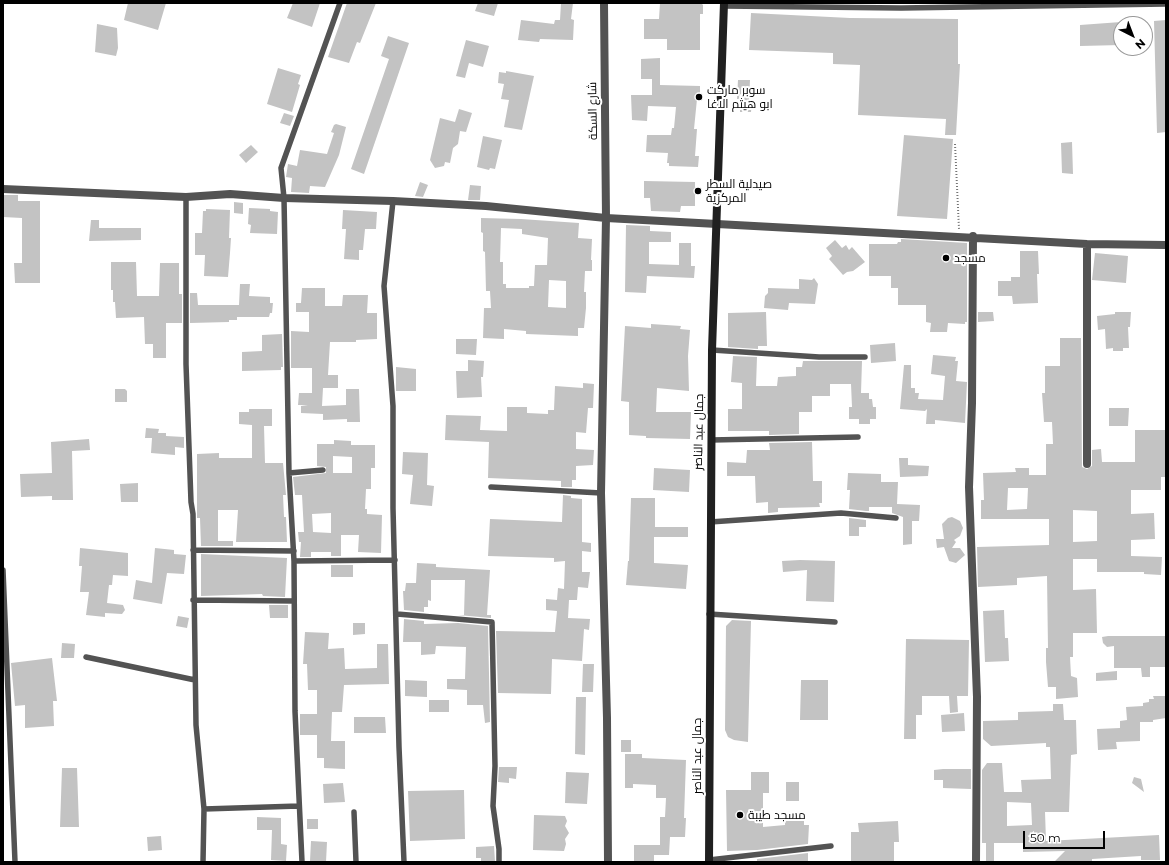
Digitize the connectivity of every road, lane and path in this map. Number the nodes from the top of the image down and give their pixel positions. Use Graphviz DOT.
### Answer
graph roads {
  1 [pos="340,3"];
  2 [pos="604,3"];
  3 [pos="724,4"];
  4 [pos="1166,4"];
  5 [pos="955,144"];
  6 [pos="3,189"];
  7 [pos="186,197"];
  8 [pos="284,198"];
  9 [pos="393,201"];
  10 [pos="606,218"];
  11 [pos="716,224"];
  12 [pos="960,236"];
  13 [pos="973,236"];
  14 [pos="1087,244"];
  15 [pos="1166,245"];
  16 [pos="712,350"];
  17 [pos="865,357"];
  18 [pos="858,437"];
  19 [pos="711,440"];
  20 [pos="1087,464"];
  21 [pos="323,470"];
  22 [pos="289,473"];
  23 [pos="491,487"];
  24 [pos="601,493"];
  25 [pos="896,518"];
  26 [pos="710,522"];
  27 [pos="193,550"];
  28 [pos="294,551"];
  29 [pos="294,560"];
  30 [pos="395,560"];
  31 [pos="3,570"];
  32 [pos="193,600"];
  33 [pos="294,601"];
  34 [pos="397,614"];
  35 [pos="709,614"];
  36 [pos="835,622"];
  37 [pos="86,657"];
  38 [pos="195,680"];
  39 [pos="299,806"];
  40 [pos="204,809"];
  41 [pos="354,812"];
  42 [pos="831,846"];
  43 [pos="709,861"];
  44 [pos="15,862"];
  45 [pos="203,862"];
  46 [pos="302,862"];
  47 [pos="356,862"];
  48 [pos="404,862"];
  49 [pos="499,862"];
  50 [pos="608,862"];
  51 [pos="976,862"];
  1 -- 8 [label="lane"];
  2 -- 10 [label="street, شارع السكة"];
  3 -- 4 [label="lane"];
  3 -- 11 [label="main road, جمال عبد الناصر"];
  5 -- 12 [label="path"];
  6 -- 7 [label="street"];
  7 -- 8 [label="street"];
  7 -- 27 [label="lane"];
  8 -- 9 [label="street"];
  8 -- 22 [label="lane"];
  9 -- 10 [label="street"];
  9 -- 30 [label="lane"];
  10 -- 11 [label="street"];
  10 -- 24 [label="street, شارع السكة"];
  11 -- 12 [label="street"];
  11 -- 16 [label="main road, جمال عبد الناصر"];
  12 -- 13 [label="street"];
  13 -- 14 [label="street"];
  13 -- 51 [label="street"];
  14 -- 15 [label="street"];
  14 -- 20 [label="street"];
  16 -- 17 [label="lane"];
  16 -- 19 [label="main road, جمال عبد الناصر"];
  18 -- 19 [label="lane"];
  19 -- 26 [label="main road, جمال عبد الناصر"];
  21 -- 22 [label="lane"];
  22 -- 28 [label="lane"];
  23 -- 24 [label="lane"];
  24 -- 50 [label="street, شارع السكة"];
  25 -- 26 [label="lane"];
  26 -- 35 [label="main road, جمال عبد الناصر"];
  27 -- 28 [label="lane"];
  27 -- 32 [label="lane"];
  28 -- 29 [label="lane"];
  29 -- 30 [label="lane"];
  29 -- 33 [label="lane"];
  30 -- 34 [label="lane"];
  31 -- 44 [label="lane"];
  32 -- 33 [label="lane"];
  32 -- 38 [label="lane"];
  33 -- 39 [label="lane"];
  34 -- 48 [label="lane"];
  34 -- 49 [label="lane"];
  35 -- 36 [label="lane"];
  35 -- 43 [label="main road, جمال عبد الناصر"];
  37 -- 38 [label="lane"];
  38 -- 40 [label="lane"];
  39 -- 40 [label="lane"];
  39 -- 46 [label="lane"];
  40 -- 45 [label="lane"];
  41 -- 47 [label="lane"];
  42 -- 43 [label="lane"];
}
